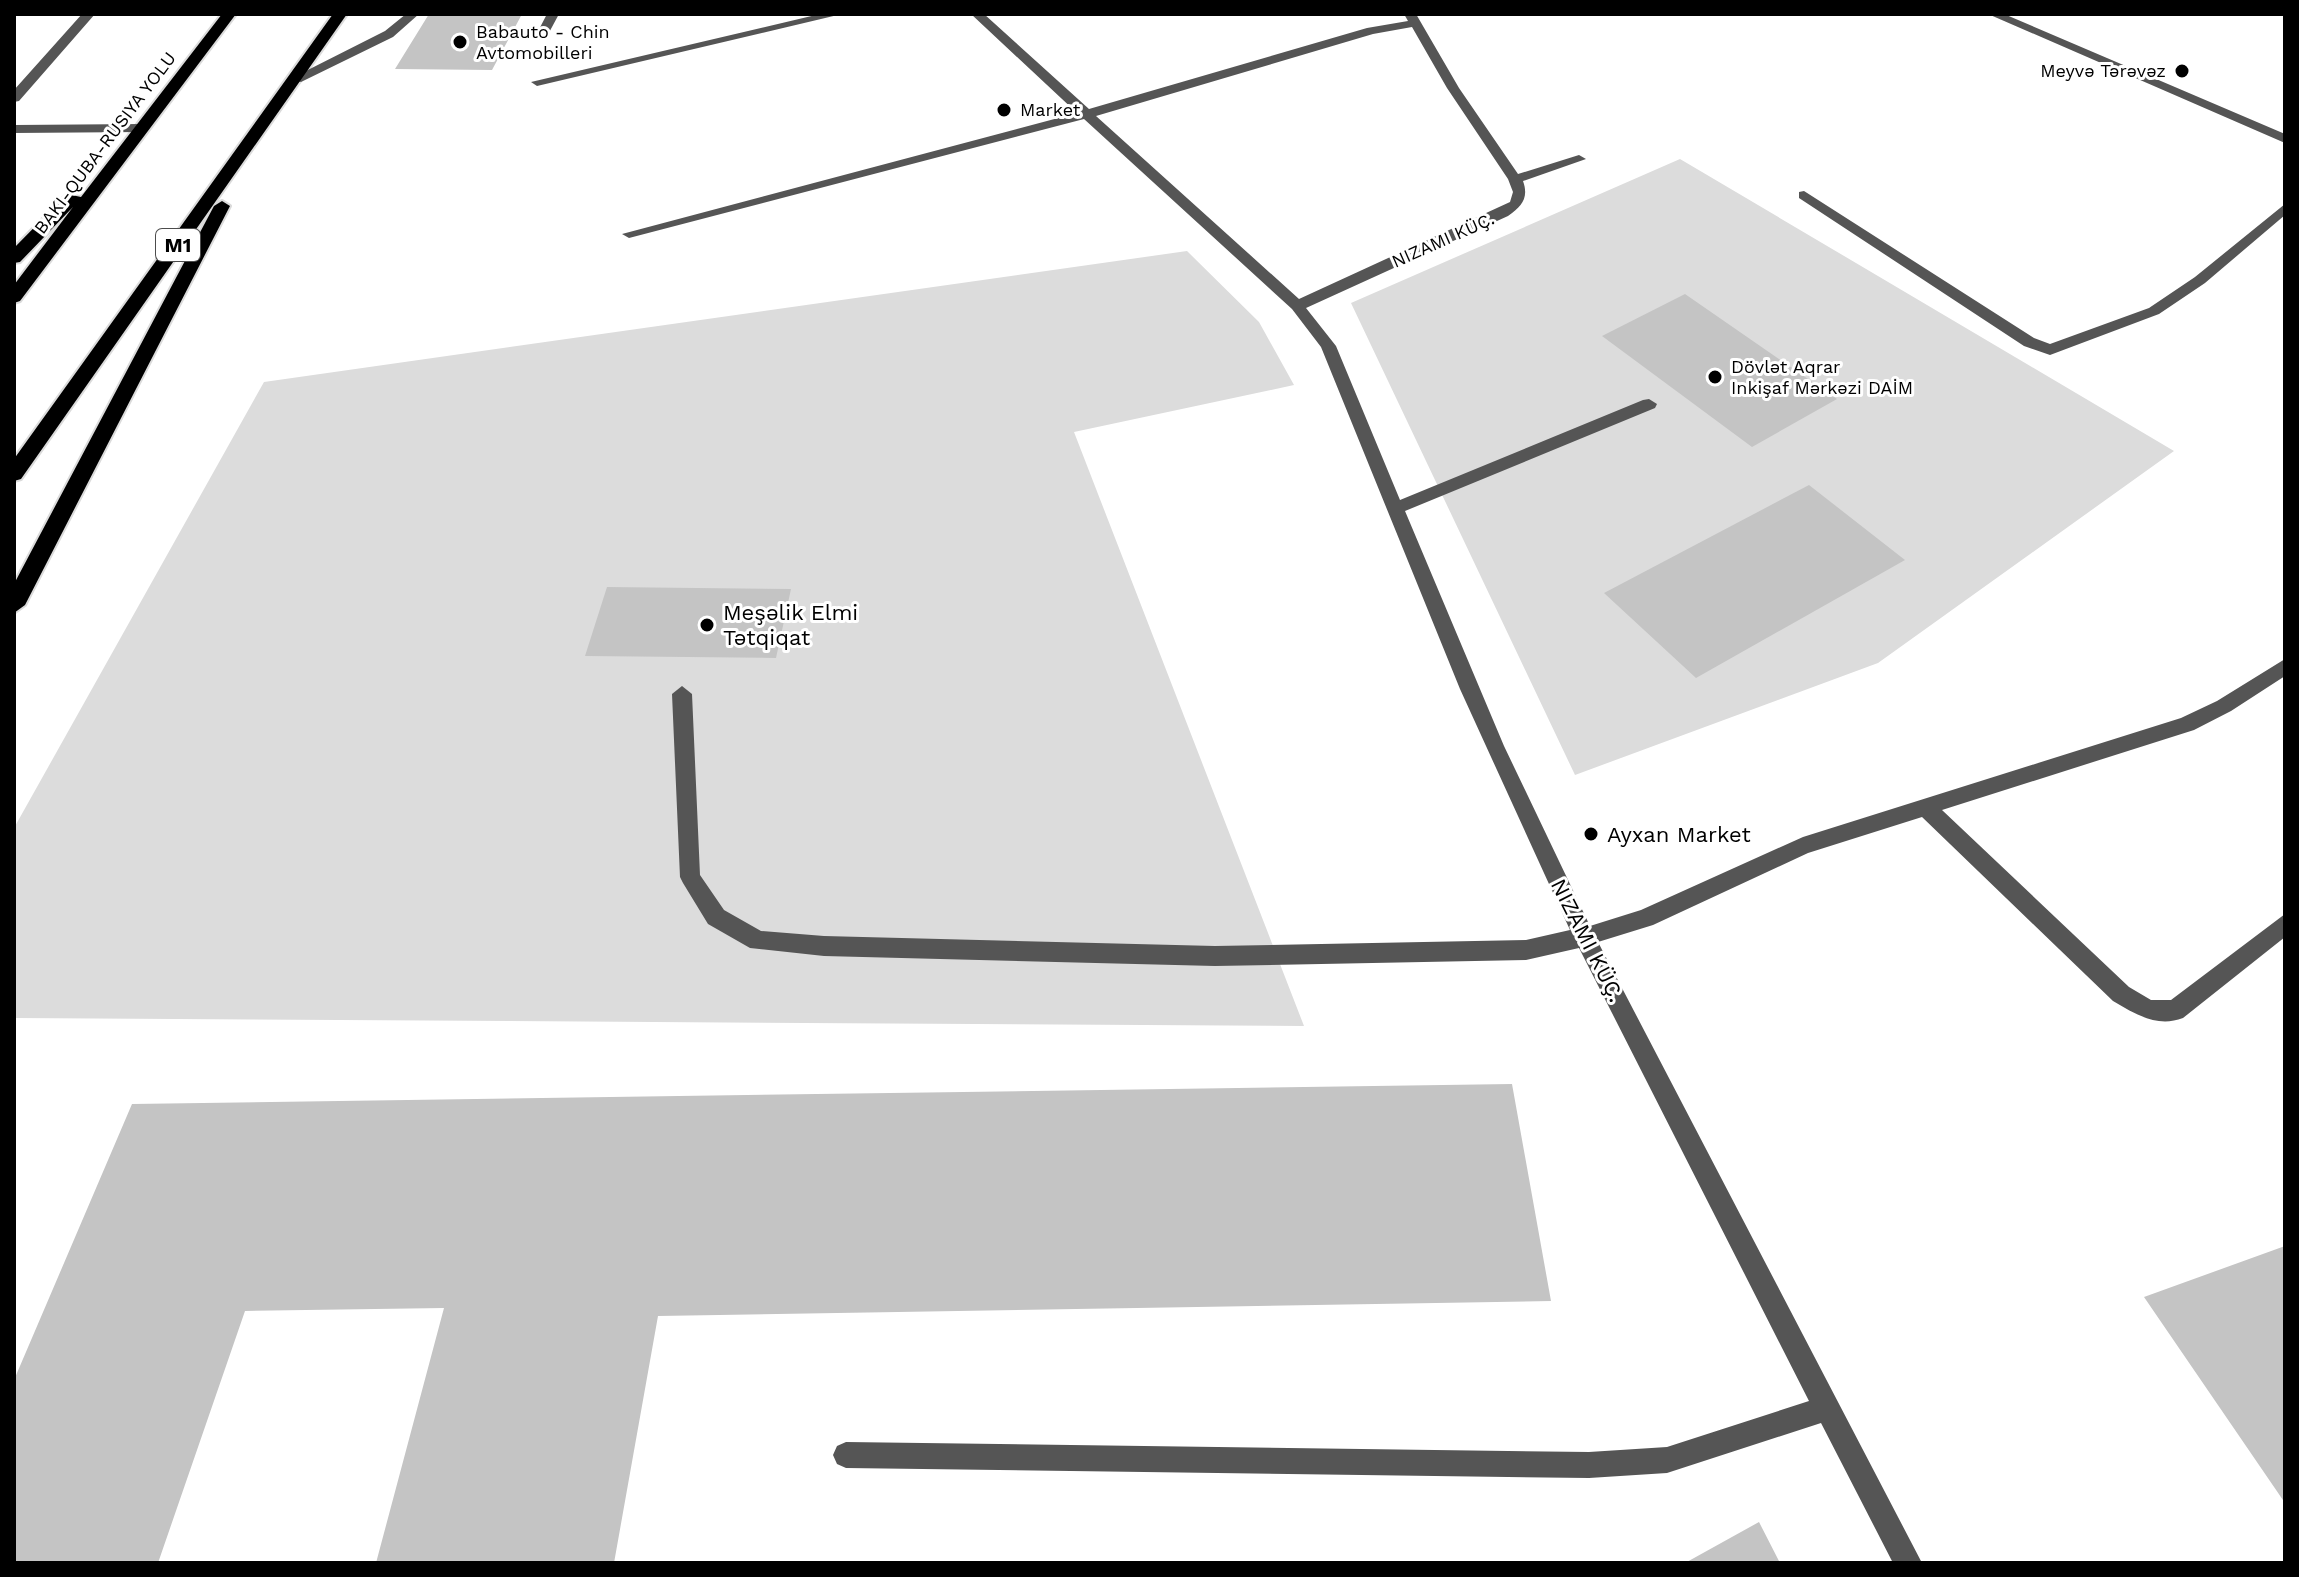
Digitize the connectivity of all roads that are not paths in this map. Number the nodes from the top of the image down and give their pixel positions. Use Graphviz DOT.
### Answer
graph roads {
  1 [pos="89,14"];
  2 [pos="229,14"];
  3 [pos="340,14"];
  4 [pos="413,14"];
  5 [pos="553,14"];
  6 [pos="836,14"];
  7 [pos="977,14"];
  8 [pos="1994,14"];
  9 [pos="2026,14"];
  10 [pos="1412,18"];
  11 [pos="2014,23"];
  12 [pos="541,37"];
  13 [pos="296,79"];
  14 [pos="537,82"];
  15 [pos="14,98"];
  16 [pos="1084,115"];
  17 [pos="142,128"];
  18 [pos="14,129"];
  19 [pos="261,129"];
  20 [pos="2285,139"];
  21 [pos="1579,159"];
  22 [pos="1515,179"];
  23 [pos="1804,195"];
  24 [pos="2285,208"];
  25 [pos="629,234"];
  26 [pos="14,258"];
  27 [pos="14,297"];
  28 [pos="1297,306"];
  29 [pos="1649,404"];
  30 [pos="14,474"];
  31 [pos="1396,508"];
  32 [pos="14,605"];
  33 [pos="2285,666"];
  34 [pos="682,694"];
  35 [pos="1925,807"];
  36 [pos="2285,924"];
  37 [pos="1585,937"];
  38 [pos="1828,1408"];
  39 [pos="846,1455"];
  40 [pos="1908,1563"];
  1 -- 15 [label="street"];
  2 -- 17 [label="highway"];
  3 -- 13 [label="highway, M1"];
  4 -- 13 [label="street"];
  5 -- 12 [label="street"];
  6 -- 14 [label="street"];
  7 -- 16 [label="street, NIZAMI KÜÇ."];
  8 -- 11 [label="street"];
  9 -- 11 [label="street"];
  10 -- 16 [label="street"];
  10 -- 22 [label="street"];
  11 -- 20 [label="street"];
  13 -- 19 [label="highway, M1"];
  16 -- 25 [label="street"];
  16 -- 28 [label="street, NIZAMI KÜÇ."];
  17 -- 18 [label="street"];
  17 -- 26 [label="highway"];
  17 -- 27 [label="highway"];
  19 -- 30 [label="highway, M1"];
  19 -- 32 [label="highway"];
  21 -- 22 [label="street"];
  22 -- 28 [label="street, NIZAMI KÜÇ."];
  23 -- 24 [label="street"];
  28 -- 31 [label="street, NIZAMI KÜÇ."];
  29 -- 31 [label="street"];
  31 -- 37 [label="street, NIZAMI KÜÇ."];
  33 -- 35 [label="street"];
  34 -- 37 [label="street"];
  35 -- 36 [label="street"];
  35 -- 37 [label="street"];
  37 -- 38 [label="street, NIZAMI KÜÇ."];
  38 -- 39 [label="street"];
  38 -- 40 [label="street, NIZAMI KÜÇ."];
}
